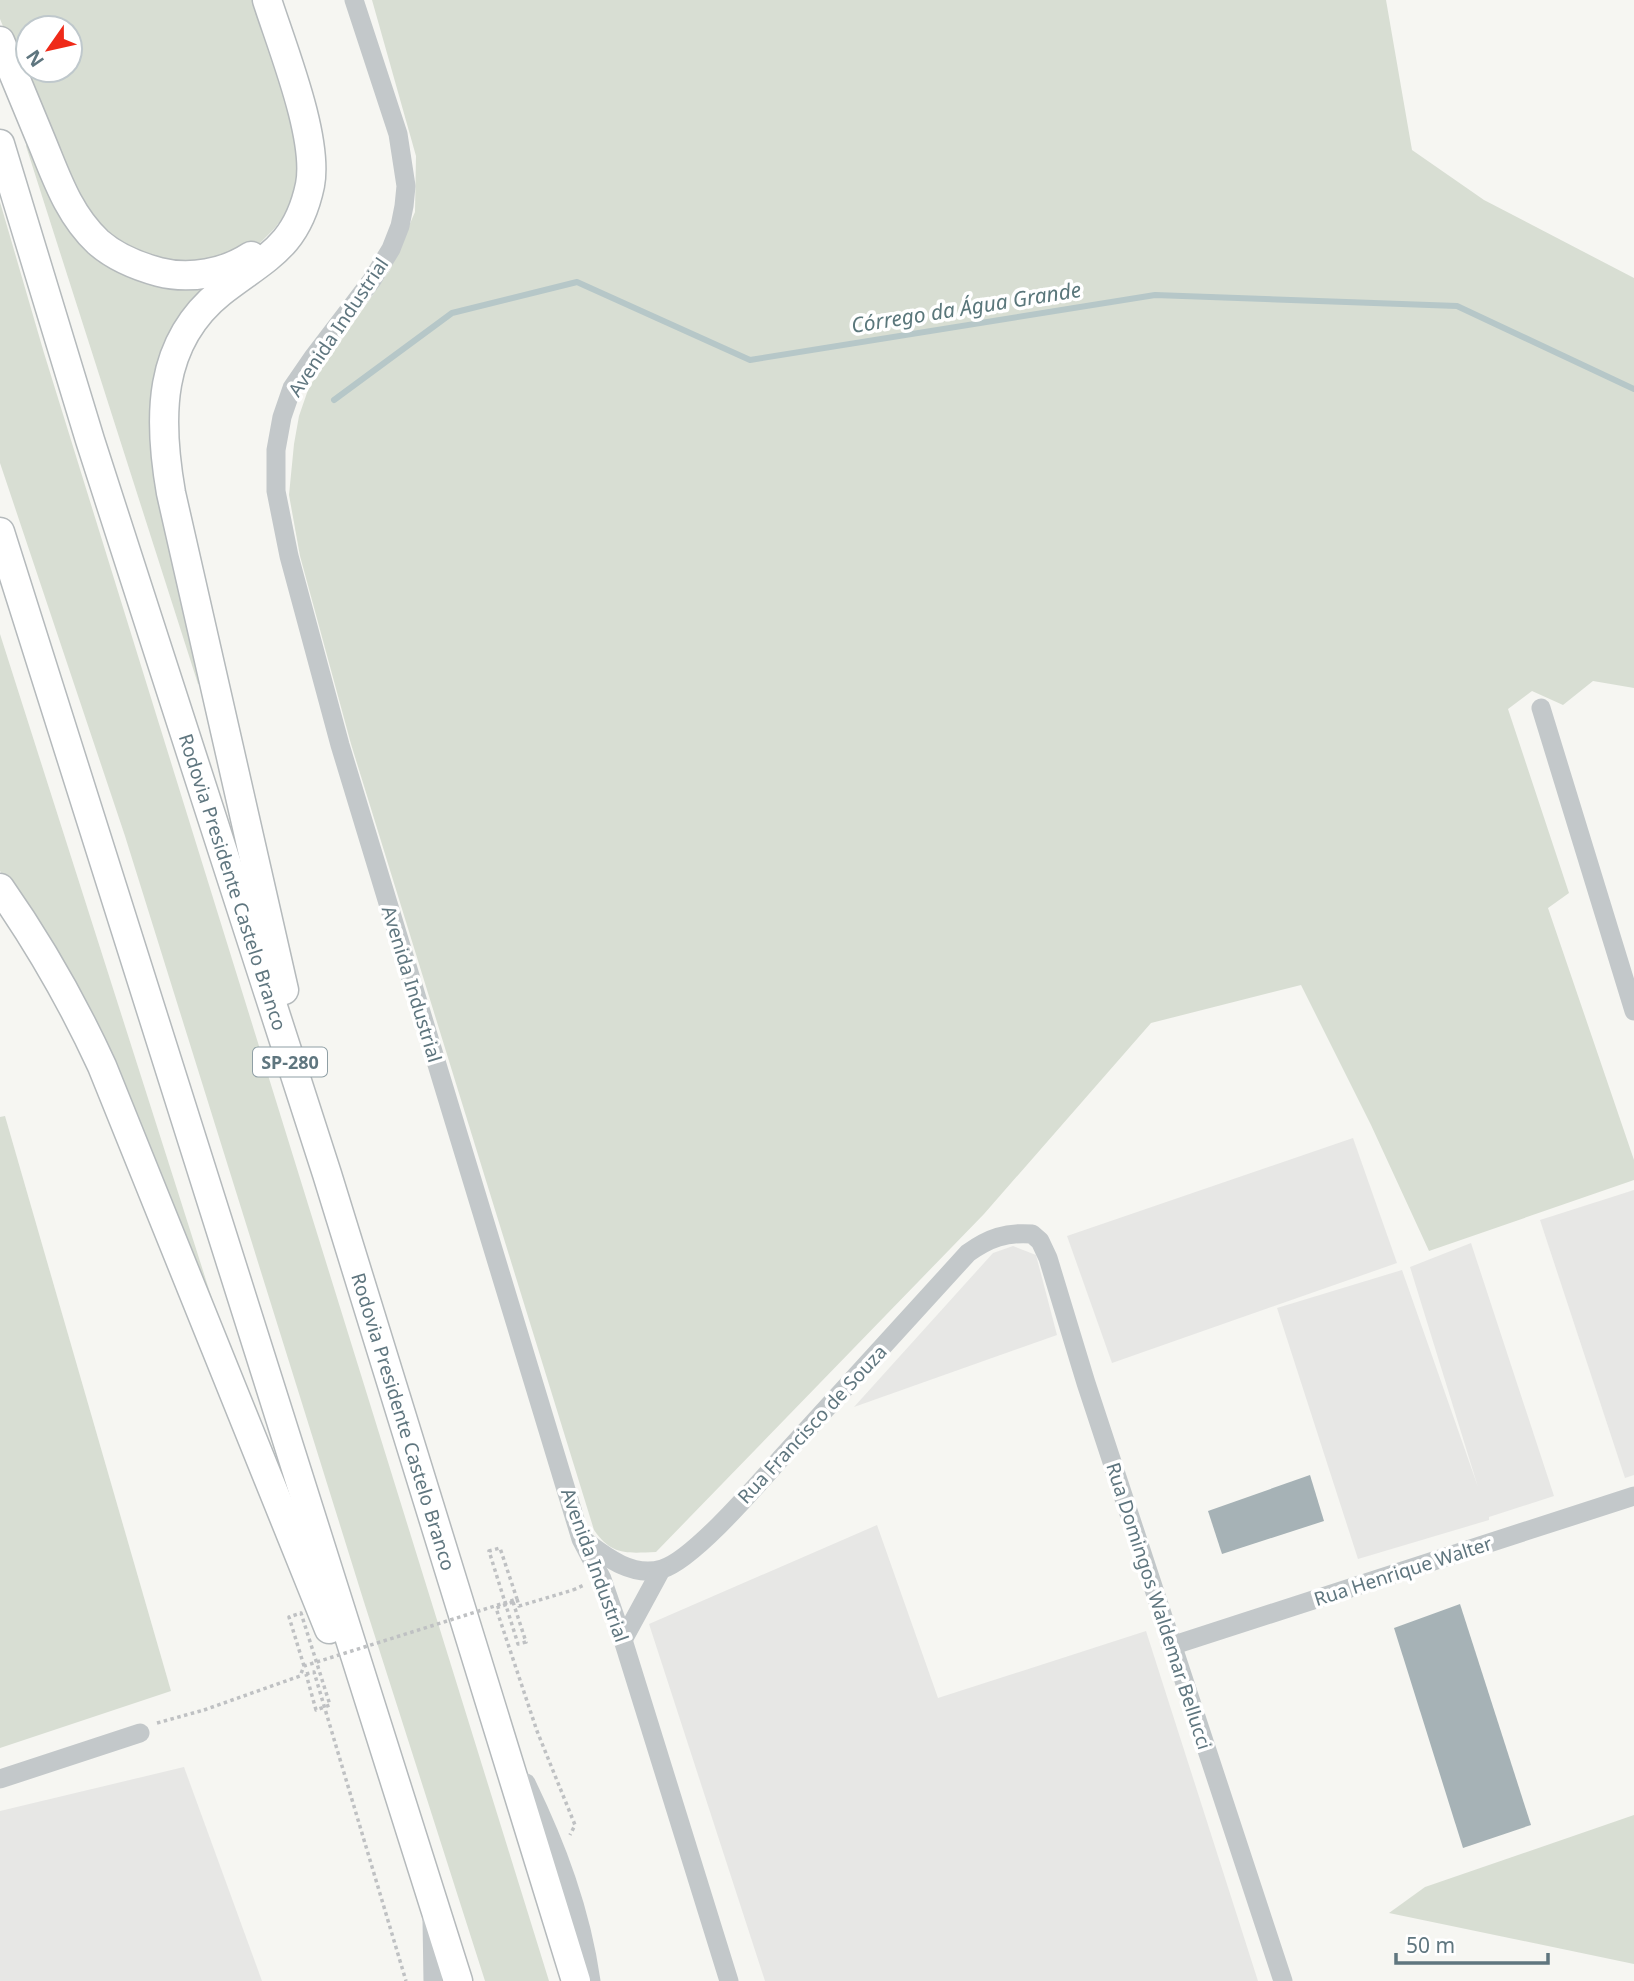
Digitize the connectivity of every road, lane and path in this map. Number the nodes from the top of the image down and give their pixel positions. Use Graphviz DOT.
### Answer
graph roads {
  1 [pos="267,0"];
  2 [pos="354,0"];
  3 [pos="0,41"];
  4 [pos="0,144"];
  5 [pos="303,205"];
  6 [pos="0,532"];
  7 [pos="1541,708"];
  8 [pos="0,888"];
  9 [pos="1634,1011"];
  10 [pos="327,1174"];
  11 [pos="1032,1234"];
  12 [pos="1634,1496"];
  13 [pos="581,1539"];
  14 [pos="661,1570"];
  15 [pos="573,1590"];
  16 [pos="515,1600"];
  17 [pos="623,1640"];
  18 [pos="1171,1646"];
  19 [pos="304,1666"];
  20 [pos="491,1710"];
  21 [pos="140,1733"];
  22 [pos="0,1779"];
  23 [pos="397,1790"];
  24 [pos="570,1835"];
  25 [pos="432,1898"];
  26 [pos="407,1981"];
  27 [pos="433,1981"];
  28 [pos="458,1981"];
  29 [pos="576,1981"];
  30 [pos="591,1981"];
  31 [pos="729,1981"];
  32 [pos="1283,1981"];
  1 -- 5 [label="highway"];
  2 -- 13 [label="street, Avenida Industrial"];
  3 -- 5 [label="highway"];
  4 -- 10 [label="highway, Rodovia Presidente Castelo Branco / SP-280"];
  5 -- 10 [label="highway"];
  6 -- 23 [label="highway"];
  7 -- 9 [label="street"];
  8 -- 23 [label="highway"];
  10 -- 20 [label="highway, Rodovia Presidente Castelo Branco / SP-280"];
  11 -- 14 [label="street, Rua Francisco de Souza"];
  11 -- 18 [label="street, Rua Domingos Waldemar Bellucci"];
  12 -- 18 [label="street, Rua Henrique Walter"];
  13 -- 14 [label="street"];
  13 -- 17 [label="street, Avenida Industrial"];
  14 -- 17 [label="street"];
  15 -- 16 [label="path, bridge"];
  16 -- 16 [label="path, bridge"];
  16 -- 19 [label="path, bridge"];
  16 -- 24 [label="path"];
  17 -- 31 [label="street, Avenida Industrial"];
  18 -- 32 [label="street, Rua Domingos Waldemar Bellucci"];
  19 -- 21 [label="path, bridge"];
  19 -- 26 [label="path, bridge"];
  20 -- 29 [label="highway, Rodovia Presidente Castelo Branco / SP-280"];
  20 -- 30 [label="street"];
  21 -- 22 [label="street"];
  23 -- 25 [label="highway"];
  25 -- 27 [label="street"];
  25 -- 28 [label="highway"];
}
